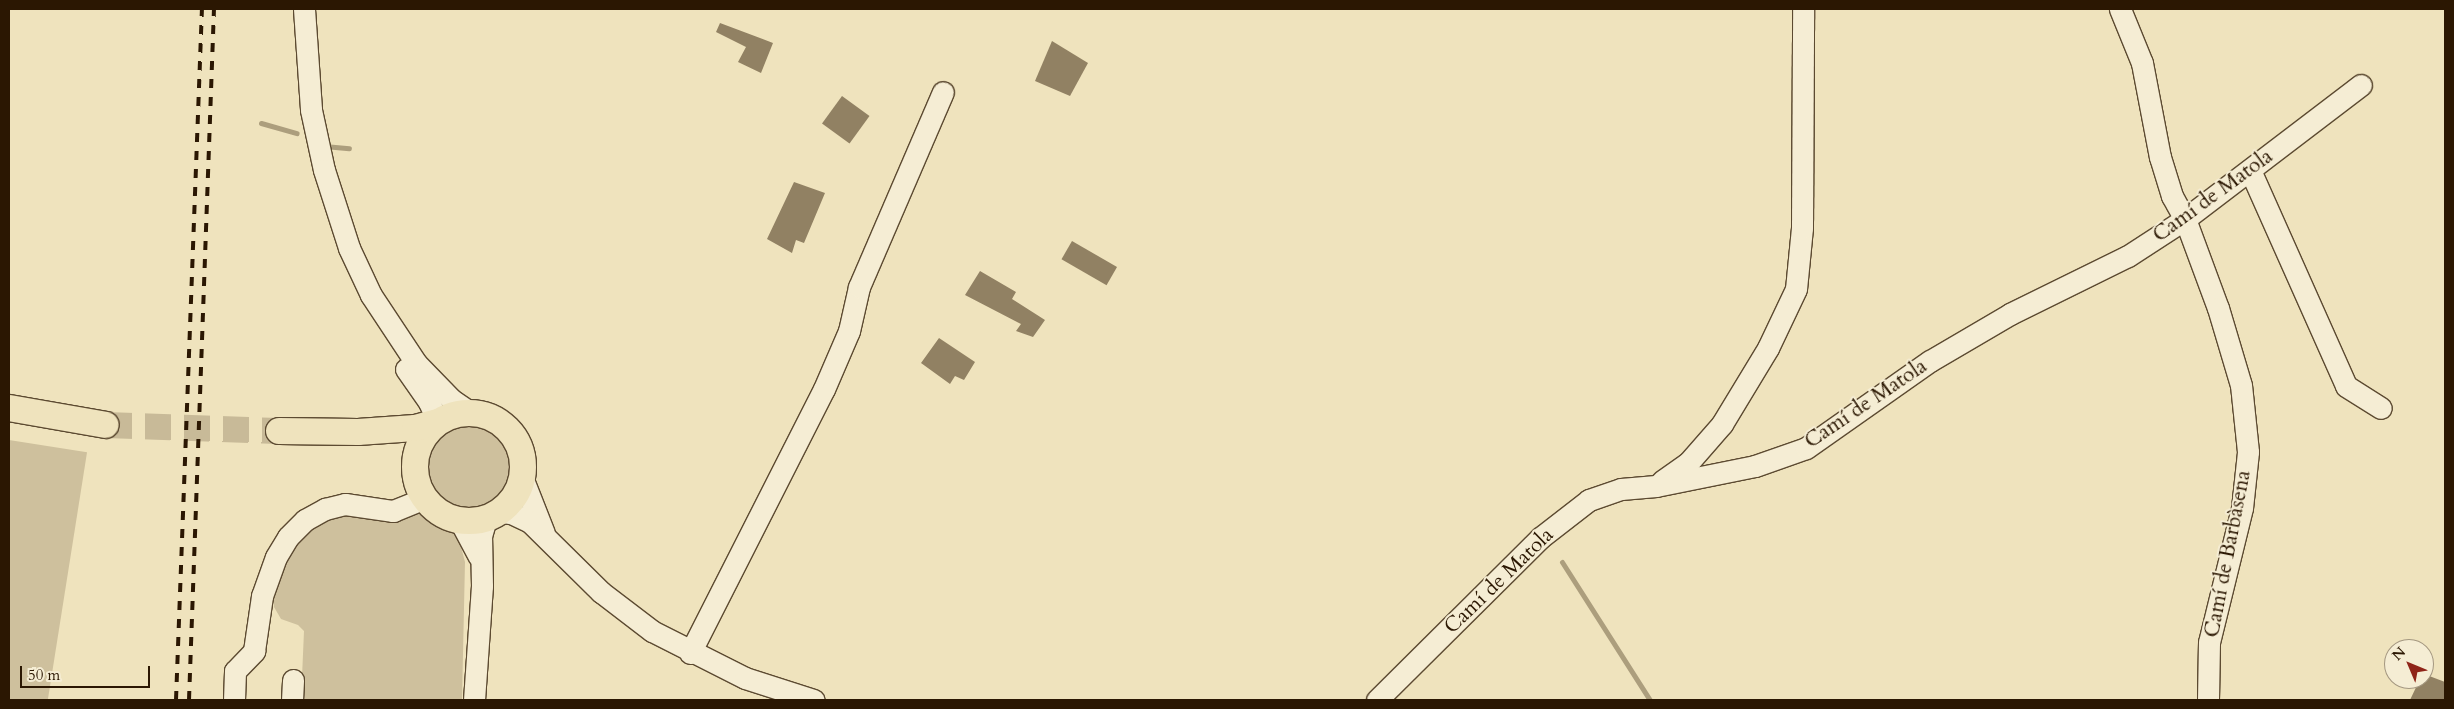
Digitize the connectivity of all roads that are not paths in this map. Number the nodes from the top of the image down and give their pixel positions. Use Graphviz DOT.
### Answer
graph roads {
  1 [pos="297,9"];
  2 [pos="304,9"];
  3 [pos="1802,9"];
  4 [pos="2120,9"];
  5 [pos="2361,85"];
  6 [pos="943,92"];
  7 [pos="2250,170"];
  8 [pos="2185,219"];
  9 [pos="9,408"];
  10 [pos="2381,408"];
  11 [pos="471,413"];
  12 [pos="438,422"];
  13 [pos="106,425"];
  14 [pos="279,430"];
  15 [pos="358,432"];
  16 [pos="415,458"];
  17 [pos="522,477"];
  18 [pos="1656,486"];
  19 [pos="425,498"];
  20 [pos="492,515"];
  21 [pos="460,520"];
  22 [pos="546,537"];
  23 [pos="482,564"];
  24 [pos="690,653"];
  25 [pos="234,700"];
  26 [pos="474,700"];
  27 [pos="814,700"];
  28 [pos="1377,700"];
  29 [pos="2208,700"];
  1 -- 12 [label="street"];
  2 -- 11 [label="street"];
  3 -- 18 [label="street"];
  4 -- 8 [label="street, Camí de Barbàsena"];
  5 -- 7 [label="street, Camí de Matola"];
  6 -- 24 [label="street"];
  7 -- 8 [label="street, Camí de Matola"];
  7 -- 10 [label="street"];
  8 -- 18 [label="street, Camí de Matola"];
  8 -- 29 [label="street, Camí de Barbàsena"];
  9 -- 13 [label="main road"];
  11 -- 12 [label="main road"];
  11 -- 17 [label="main road"];
  12 -- 15 [label="main road"];
  12 -- 16 [label="main road"];
  14 -- 15 [label="main road"];
  15 -- 16 [label="main road"];
  16 -- 19 [label="main road"];
  17 -- 20 [label="main road"];
  17 -- 22 [label="street"];
  18 -- 28 [label="street, Camí de Matola"];
  19 -- 21 [label="main road"];
  19 -- 25 [label="street"];
  20 -- 21 [label="main road"];
  20 -- 22 [label="street"];
  20 -- 23 [label="street"];
  21 -- 23 [label="street"];
  22 -- 24 [label="street"];
  23 -- 26 [label="street"];
  24 -- 27 [label="street"];
}
